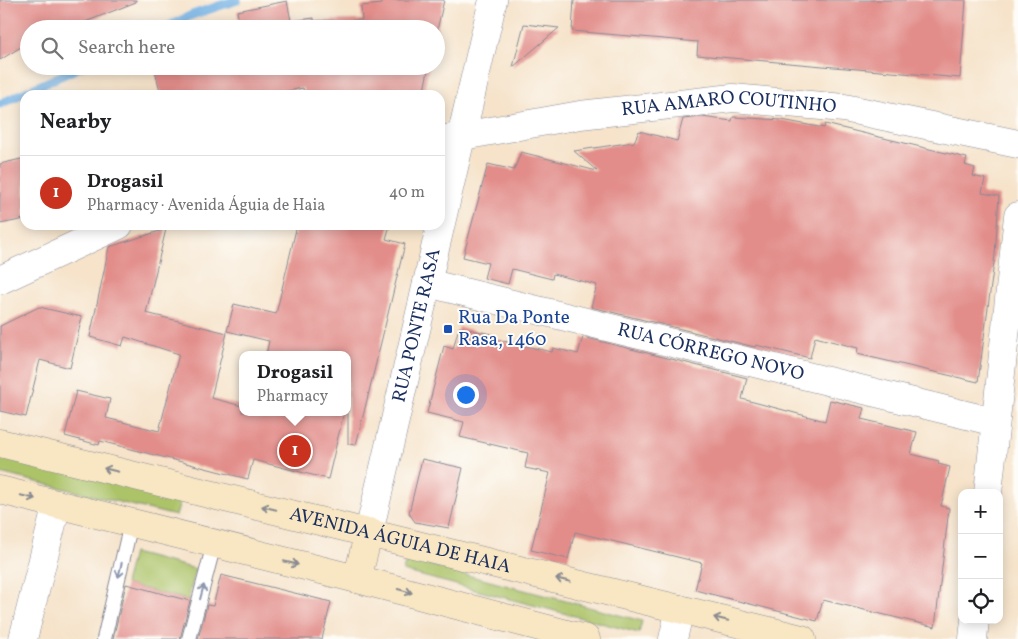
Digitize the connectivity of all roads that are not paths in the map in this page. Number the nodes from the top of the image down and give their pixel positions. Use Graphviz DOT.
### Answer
graph roads {
  1 [pos="493,0"];
  2 [pos="450,138"];
  3 [pos="1018,144"];
  4 [pos="445,170"];
  5 [pos="1018,216"];
  6 [pos="108,230"];
  7 [pos="435,230"];
  8 [pos="0,280"];
  9 [pos="427,283"];
  10 [pos="995,422"];
  11 [pos="0,442"];
  12 [pos="988,489"];
  13 [pos="0,490"];
  14 [pos="56,504"];
  15 [pos="131,523"];
  16 [pos="369,532"];
  17 [pos="179,536"];
  18 [pos="214,544"];
  19 [pos="360,570"];
  20 [pos="680,609"];
  21 [pos="974,624"];
  22 [pos="23,639"];
  23 [pos="104,639"];
  24 [pos="189,639"];
  25 [pos="586,639"];
  26 [pos="673,639"];
  27 [pos="802,639"];
  28 [pos="973,639"];
  1 -- 2 [label="street, RUA PONTE RASA"];
  2 -- 3 [label="street, RUA AMARO COUTINHO"];
  2 -- 4 [label="street, RUA PONTE RASA"];
  5 -- 10 [label="street"];
  6 -- 8 [label="street"];
  7 -- 9 [label="street, RUA PONTE RASA"];
  9 -- 10 [label="street, RUA CÓRREGO NOVO"];
  9 -- 16 [label="street, RUA PONTE RASA"];
  10 -- 12 [label="street"];
  16 -- 11 [label="main road, AVENIDA ÁGUIA DE HAIA, one-way"];
  13 -- 14 [label="main road, one-way"];
  14 -- 15 [label="main road"];
  14 -- 22 [label="street"];
  15 -- 17 [label="main road"];
  15 -- 23 [label="lane, one-way"];
  16 -- 19 [label="main road"];
  20 -- 16 [label="main road, AVENIDA ÁGUIA DE HAIA, one-way"];
  17 -- 18 [label="main road"];
  17 -- 19 [label="main road"];
  18 -- 19 [label="main road, one-way"];
  24 -- 18 [label="lane, one-way"];
  19 -- 25 [label="main road, one-way"];
  20 -- 26 [label="street"];
  27 -- 20 [label="main road, AVENIDA ÁGUIA DE HAIA, one-way"];
  21 -- 28 [label="street"];
}
